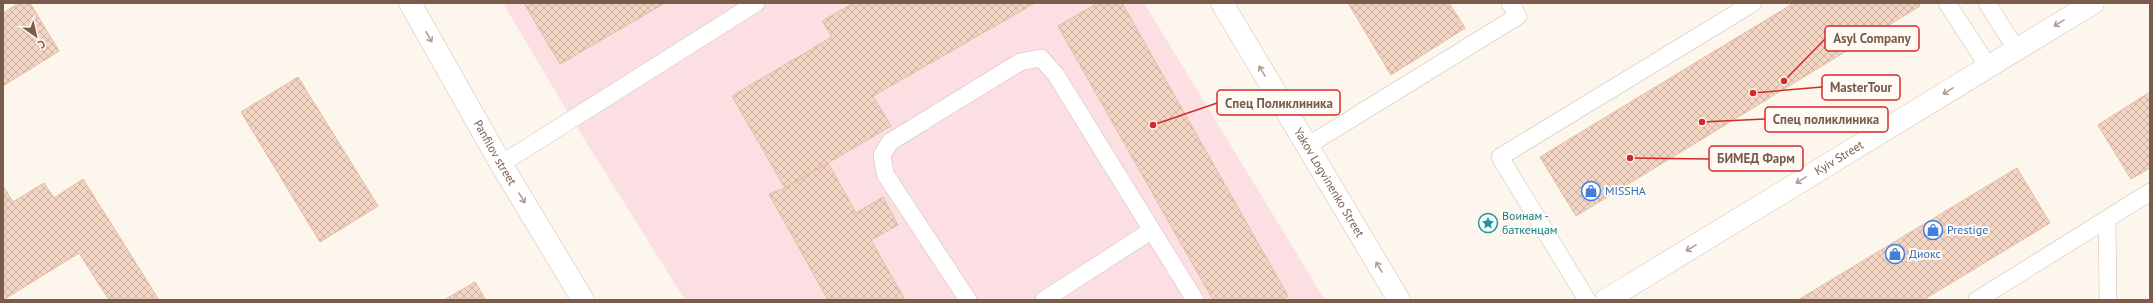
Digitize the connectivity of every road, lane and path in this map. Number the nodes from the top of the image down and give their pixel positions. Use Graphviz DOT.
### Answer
graph roads {
  1 [pos="410,3"];
  2 [pos="756,3"];
  3 [pos="1222,3"];
  4 [pos="1510,3"];
  5 [pos="1753,3"];
  6 [pos="1946,3"];
  7 [pos="1987,3"];
  8 [pos="2087,4"];
  9 [pos="2016,50"];
  10 [pos="1988,66"];
  11 [pos="1307,146"];
  12 [pos="501,164"];
  13 [pos="2150,192"];
  14 [pos="2107,219"];
  15 [pos="1152,230"];
  16 [pos="583,300"];
  17 [pos="968,300"];
  18 [pos="1044,300"];
  19 [pos="1195,300"];
  20 [pos="1399,300"];
  21 [pos="1587,300"];
  22 [pos="1606,300"];
  23 [pos="1978,300"];
  24 [pos="2108,300"];
  1 -- 12 [label="street, Panfilov street, one-way"];
  2 -- 12 [label="lane"];
  11 -- 3 [label="street, Yakov Logvinenko Street, one-way"];
  4 -- 11 [label="lane"];
  5 -- 21 [label="lane"];
  6 -- 10 [label="lane"];
  7 -- 9 [label="lane"];
  8 -- 9 [label="street, Kyiv Street, one-way"];
  9 -- 10 [label="street, Kyiv Street"];
  10 -- 22 [label="street, Kyiv Street, one-way"];
  20 -- 11 [label="street, Yakov Logvinenko Street, one-way"];
  12 -- 16 [label="street, Panfilov street, one-way"];
  13 -- 14 [label="lane"];
  14 -- 23 [label="lane"];
  14 -- 24 [label="lane"];
  15 -- 17 [label="lane"];
  15 -- 18 [label="lane"];
  15 -- 19 [label="lane"];
}
